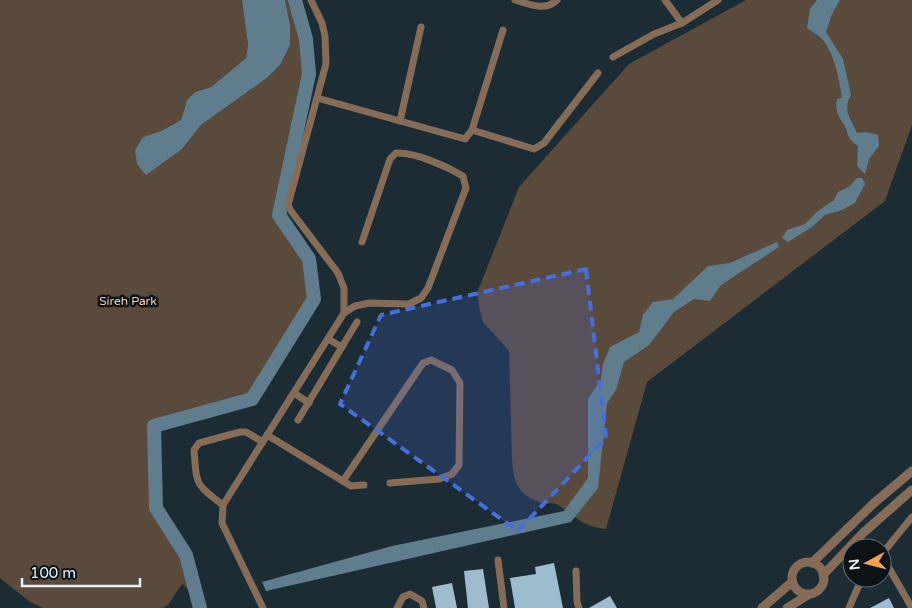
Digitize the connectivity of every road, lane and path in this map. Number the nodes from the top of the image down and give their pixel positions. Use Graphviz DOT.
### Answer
graph roads {
  1 [pos="311,0"];
  2 [pos="515,0"];
  3 [pos="557,0"];
  4 [pos="665,0"];
  5 [pos="718,0"];
  6 [pos="682,23"];
  7 [pos="421,27"];
  8 [pos="503,30"];
  9 [pos="613,58"];
  10 [pos="598,73"];
  11 [pos="317,98"];
  12 [pos="400,121"];
  13 [pos="472,130"];
  14 [pos="362,242"];
  15 [pos="344,313"];
  16 [pos="357,322"];
  17 [pos="328,338"];
  18 [pos="342,347"];
  19 [pos="294,393"];
  20 [pos="309,403"];
  21 [pos="298,420"];
  22 [pos="265,438"];
  23 [pos="912,471"];
  24 [pos="343,481"];
  25 [pos="390,483"];
  26 [pos="364,484"];
  27 [pos="912,490"];
  28 [pos="223,505"];
  29 [pos="912,517"];
  30 [pos="892,542"];
  31 [pos="498,560"];
  32 [pos="812,563"];
  33 [pos="576,571"];
  34 [pos="892,573"];
  35 [pos="823,575"];
  36 [pos="792,582"];
  37 [pos="858,588"];
  38 [pos="808,595"];
  39 [pos="263,608"];
  40 [pos="397,608"];
  41 [pos="424,608"];
  42 [pos="504,608"];
  43 [pos="579,608"];
  44 [pos="762,608"];
  45 [pos="787,608"];
  46 [pos="849,608"];
  47 [pos="912,608"];
  1 -- 11 [label="street"];
  2 -- 3 [label="street"];
  4 -- 6 [label="street"];
  5 -- 6 [label="street"];
  6 -- 9 [label="street"];
  7 -- 12 [label="street"];
  8 -- 13 [label="street"];
  10 -- 13 [label="street"];
  11 -- 12 [label="street"];
  11 -- 15 [label="street"];
  12 -- 13 [label="street"];
  14 -- 15 [label="street"];
  15 -- 17 [label="street"];
  16 -- 18 [label="street"];
  17 -- 18 [label="street"];
  17 -- 19 [label="street"];
  18 -- 20 [label="street"];
  19 -- 20 [label="street"];
  19 -- 22 [label="street"];
  20 -- 21 [label="street"];
  22 -- 24 [label="street"];
  22 -- 28 [label="street"];
  22 -- 28 [label="street"];
  23 -- 32 [label="street"];
  24 -- 25 [label="street"];
  24 -- 26 [label="street"];
  27 -- 35 [label="street"];
  28 -- 39 [label="street"];
  29 -- 30 [label="street"];
  31 -- 42 [label="street"];
  32 -- 35 [label="street"];
  32 -- 36 [label="street"];
  33 -- 43 [label="street"];
  34 -- 47 [label="street"];
  35 -- 38 [label="street"];
  36 -- 38 [label="street"];
  36 -- 44 [label="street"];
  37 -- 46 [label="street"];
  38 -- 45 [label="street"];
  40 -- 41 [label="street"];
}
